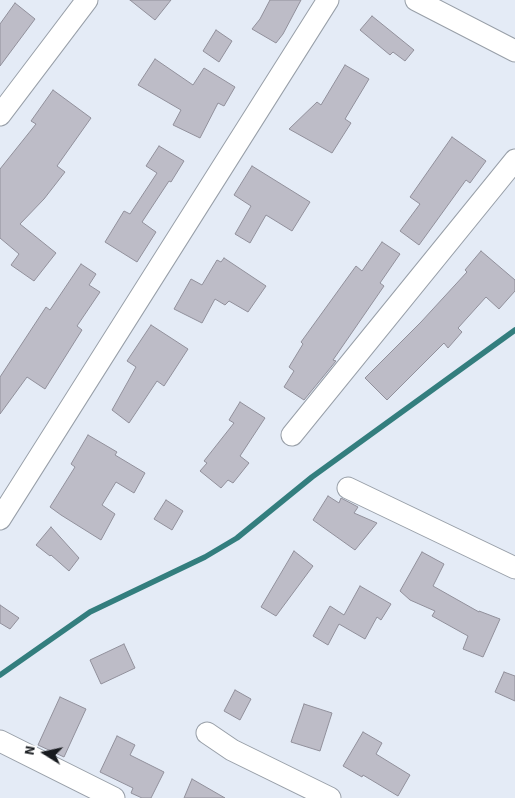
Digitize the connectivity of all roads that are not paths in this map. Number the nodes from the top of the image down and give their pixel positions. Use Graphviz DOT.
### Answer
graph roads {
  1 [pos="88,0"];
  2 [pos="328,0"];
  3 [pos="416,0"];
  4 [pos="515,51"];
  5 [pos="0,115"];
  6 [pos="515,160"];
  7 [pos="292,435"];
  8 [pos="348,488"];
  9 [pos="0,519"];
  10 [pos="515,568"];
  11 [pos="207,733"];
  12 [pos="0,741"];
  13 [pos="109,797"];
  14 [pos="330,798"];
  1 -- 5 [label="street"];
  2 -- 9 [label="street"];
  3 -- 4 [label="street"];
  6 -- 7 [label="street"];
  8 -- 10 [label="street"];
  11 -- 14 [label="street"];
  12 -- 13 [label="street"];
}
